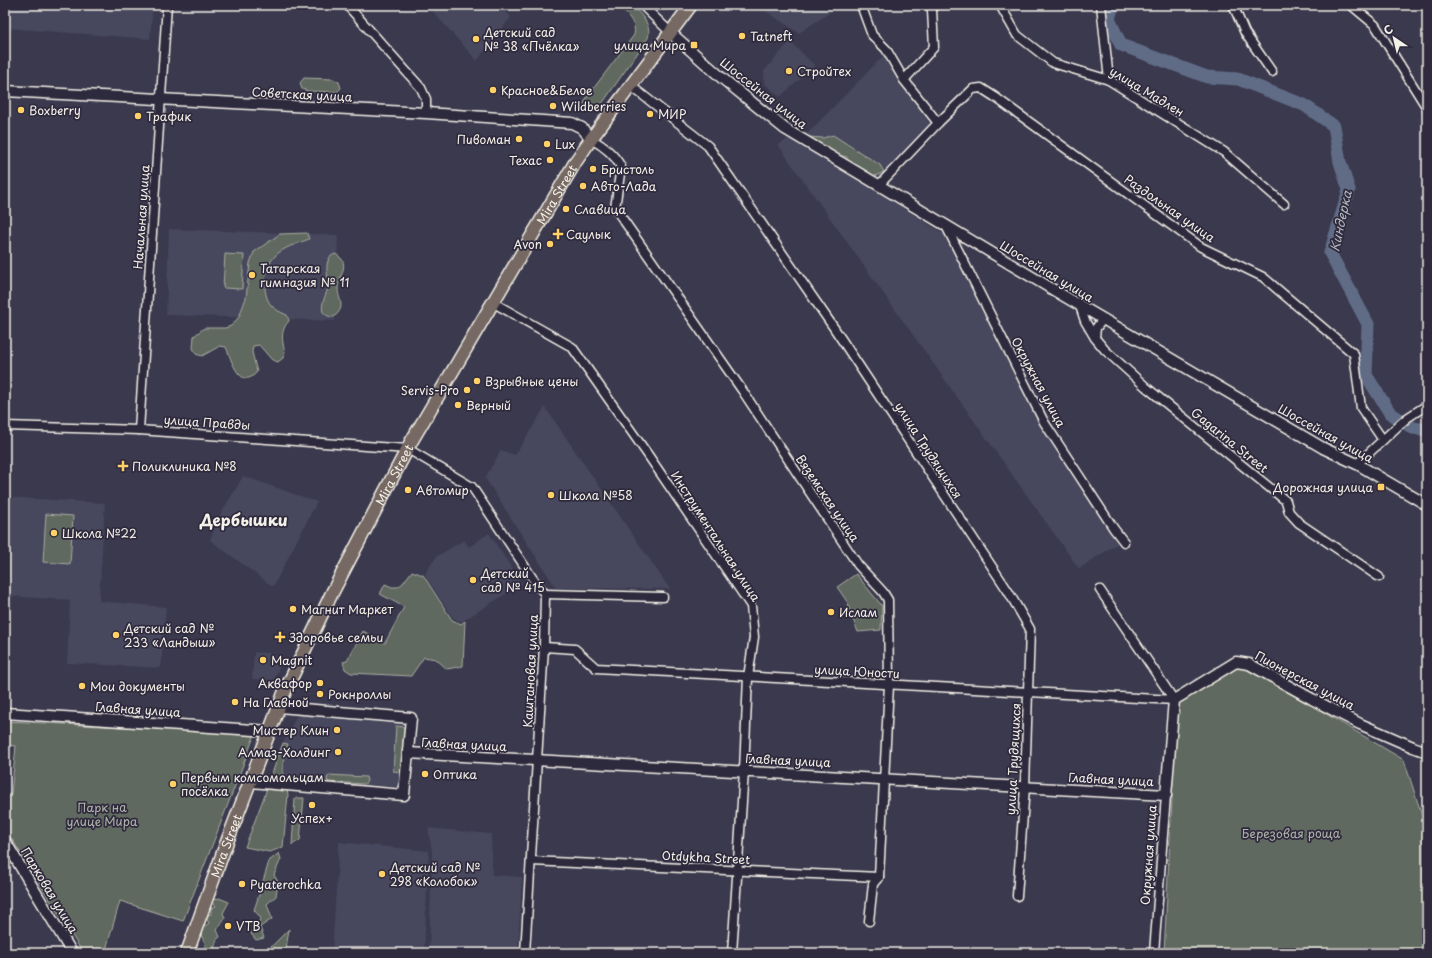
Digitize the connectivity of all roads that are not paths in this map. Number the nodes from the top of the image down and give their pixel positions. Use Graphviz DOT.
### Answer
graph roads {
  1 [pos="167,5"];
  2 [pos="346,5"];
  3 [pos="642,5"];
  4 [pos="691,5"];
  5 [pos="861,5"];
  6 [pos="929,5"];
  7 [pos="1000,5"];
  8 [pos="1101,5"];
  9 [pos="1233,5"];
  10 [pos="1351,5"];
  11 [pos="671,33"];
  12 [pos="1272,72"];
  13 [pos="904,80"];
  14 [pos="1109,80"];
  15 [pos="631,86"];
  16 [pos="5,91"];
  17 [pos="160,99"];
  18 [pos="1427,108"];
  19 [pos="426,113"];
  20 [pos="938,123"];
  21 [pos="591,139"];
  22 [pos="879,185"];
  23 [pos="1284,204"];
  24 [pos="946,226"];
  25 [pos="492,302"];
  26 [pos="1080,306"];
  27 [pos="1103,319"];
  28 [pos="1095,338"];
  29 [pos="1427,406"];
  30 [pos="5,426"];
  31 [pos="139,430"];
  32 [pos="1383,440"];
  33 [pos="408,449"];
  34 [pos="1357,464"];
  35 [pos="1427,505"];
  36 [pos="1124,542"];
  37 [pos="1379,577"];
  38 [pos="1100,590"];
  39 [pos="545,594"];
  40 [pos="663,597"];
  41 [pos="544,647"];
  42 [pos="748,677"];
  43 [pos="889,685"];
  44 [pos="1028,692"];
  45 [pos="1174,700"];
  46 [pos="279,707"];
  47 [pos="5,713"];
  48 [pos="269,731"];
  49 [pos="1427,752"];
  50 [pos="408,753"];
  51 [pos="537,761"];
  52 [pos="744,771"];
  53 [pos="885,779"];
  54 [pos="251,782"];
  55 [pos="1025,787"];
  56 [pos="1166,795"];
  57 [pos="5,841"];
  58 [pos="532,861"];
  59 [pos="736,870"];
  60 [pos="879,877"];
  61 [pos="1017,896"];
  62 [pos="869,921"];
  63 [pos="72,953"];
  64 [pos="187,953"];
  65 [pos="525,953"];
  66 [pos="732,953"];
  67 [pos="1154,953"];
  1 -- 17 [label="street, Начальная улица"];
  2 -- 19 [label="street"];
  3 -- 11 [label="street"];
  4 -- 11 [label="main road, Mira Street"];
  5 -- 13 [label="street"];
  6 -- 13 [label="street"];
  7 -- 14 [label="street, улица Мадлен"];
  8 -- 14 [label="street"];
  9 -- 12 [label="street"];
  10 -- 18 [label="street"];
  11 -- 15 [label="main road, Mira Street"];
  11 -- 22 [label="street, Шоссейная улица"];
  13 -- 20 [label="street"];
  14 -- 23 [label="street, улица Мадлен"];
  15 -- 21 [label="main road, Mira Street"];
  15 -- 44 [label="street, улица Трудящихся"];
  16 -- 17 [label="street, Советская улица"];
  17 -- 19 [label="street, Советская улица"];
  17 -- 31 [label="street, Начальная улица"];
  19 -- 21 [label="street, Советская улица"];
  20 -- 22 [label="street, Раздольная улица"];
  20 -- 32 [label="street, Раздольная улица"];
  21 -- 25 [label="main road, Mira Street"];
  21 -- 43 [label="street, Вяземская улица"];
  22 -- 24 [label="street, Шоссейная улица"];
  24 -- 26 [label="street, Шоссейная улица"];
  24 -- 36 [label="street, Окружная улица"];
  25 -- 33 [label="main road, Mira Street"];
  25 -- 42 [label="street, Инструментальная улица"];
  26 -- 27 [label="street, Шоссейная улица"];
  26 -- 28 [label="street, Gagarina Street"];
  27 -- 28 [label="street"];
  27 -- 34 [label="street, Шоссейная улица"];
  28 -- 37 [label="street, Gagarina Street"];
  29 -- 32 [label="street"];
  30 -- 31 [label="street, улица Правды"];
  31 -- 33 [label="street, улица Правды"];
  32 -- 34 [label="street"];
  33 -- 39 [label="street"];
  33 -- 46 [label="main road, Mira Street"];
  34 -- 35 [label="street, Шоссейная улица"];
  38 -- 45 [label="street"];
  39 -- 40 [label="street"];
  39 -- 41 [label="street, Каштановая улица"];
  41 -- 42 [label="street, улица Юности"];
  41 -- 51 [label="street, Каштановая улица"];
  42 -- 43 [label="street, улица Юности"];
  42 -- 52 [label="street, Инструментальная улица"];
  43 -- 44 [label="street, улица Юности"];
  43 -- 53 [label="street, Вяземская улица"];
  44 -- 45 [label="street, улица Юности"];
  44 -- 55 [label="street, улица Трудящихся"];
  45 -- 49 [label="street, Пионерская улица"];
  45 -- 56 [label="street, Окружная улица"];
  46 -- 48 [label="main road, Mira Street"];
  46 -- 50 [label="street"];
  47 -- 48 [label="street, Главная улица"];
  48 -- 54 [label="main road, Mira Street"];
  50 -- 51 [label="street, Главная улица"];
  50 -- 54 [label="street"];
  51 -- 52 [label="street, Главная улица"];
  51 -- 58 [label="street, Каштановая улица"];
  52 -- 53 [label="street, Главная улица"];
  52 -- 59 [label="street, Инструментальная улица"];
  53 -- 55 [label="street, Главная улица"];
  53 -- 60 [label="street, Вяземская улица"];
  54 -- 64 [label="main road, Mira Street"];
  55 -- 56 [label="street, Главная улица"];
  55 -- 61 [label="street, улица Трудящихся"];
  56 -- 67 [label="street, Окружная улица"];
  57 -- 63 [label="street, Парковая улица"];
  58 -- 59 [label="street, Otdykha Street"];
  58 -- 65 [label="street, Каштановая улица"];
  59 -- 60 [label="street, Otdykha Street"];
  59 -- 66 [label="street, Инструментальная улица"];
  60 -- 62 [label="street, Вяземская улица"];
}
